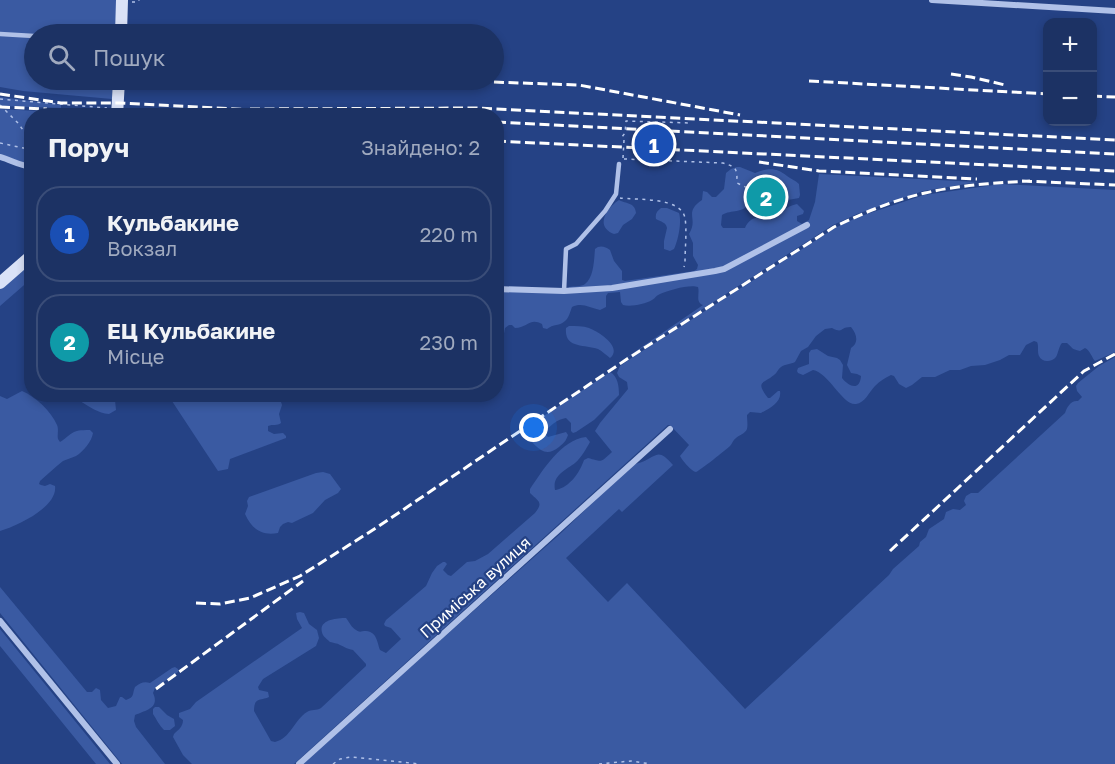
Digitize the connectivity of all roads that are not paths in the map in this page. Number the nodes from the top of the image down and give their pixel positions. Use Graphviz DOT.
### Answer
graph roads {
  1 [pos="122,0"];
  2 [pos="932,0"];
  3 [pos="1115,11"];
  4 [pos="121,24"];
  5 [pos="0,34"];
  6 [pos="24,35"];
  7 [pos="118,90"];
  8 [pos="116,108"];
  9 [pos="0,157"];
  10 [pos="619,164"];
  11 [pos="24,166"];
  12 [pos="807,225"];
  13 [pos="24,262"];
  14 [pos="0,283"];
  15 [pos="504,289"];
  16 [pos="564,291"];
  17 [pos="670,429"];
  18 [pos="0,621"];
  19 [pos="117,764"];
  20 [pos="299,764"];
  1 -- 4 [label="street"];
  2 -- 3 [label="street"];
  5 -- 6 [label="lane"];
  7 -- 8 [label="street"];
  9 -- 11 [label="street"];
  10 -- 16 [label="lane"];
  12 -- 16 [label="street"];
  13 -- 14 [label="street"];
  15 -- 16 [label="street"];
  17 -- 20 [label="street, Приміська вулиця"];
  18 -- 19 [label="street"];
}
